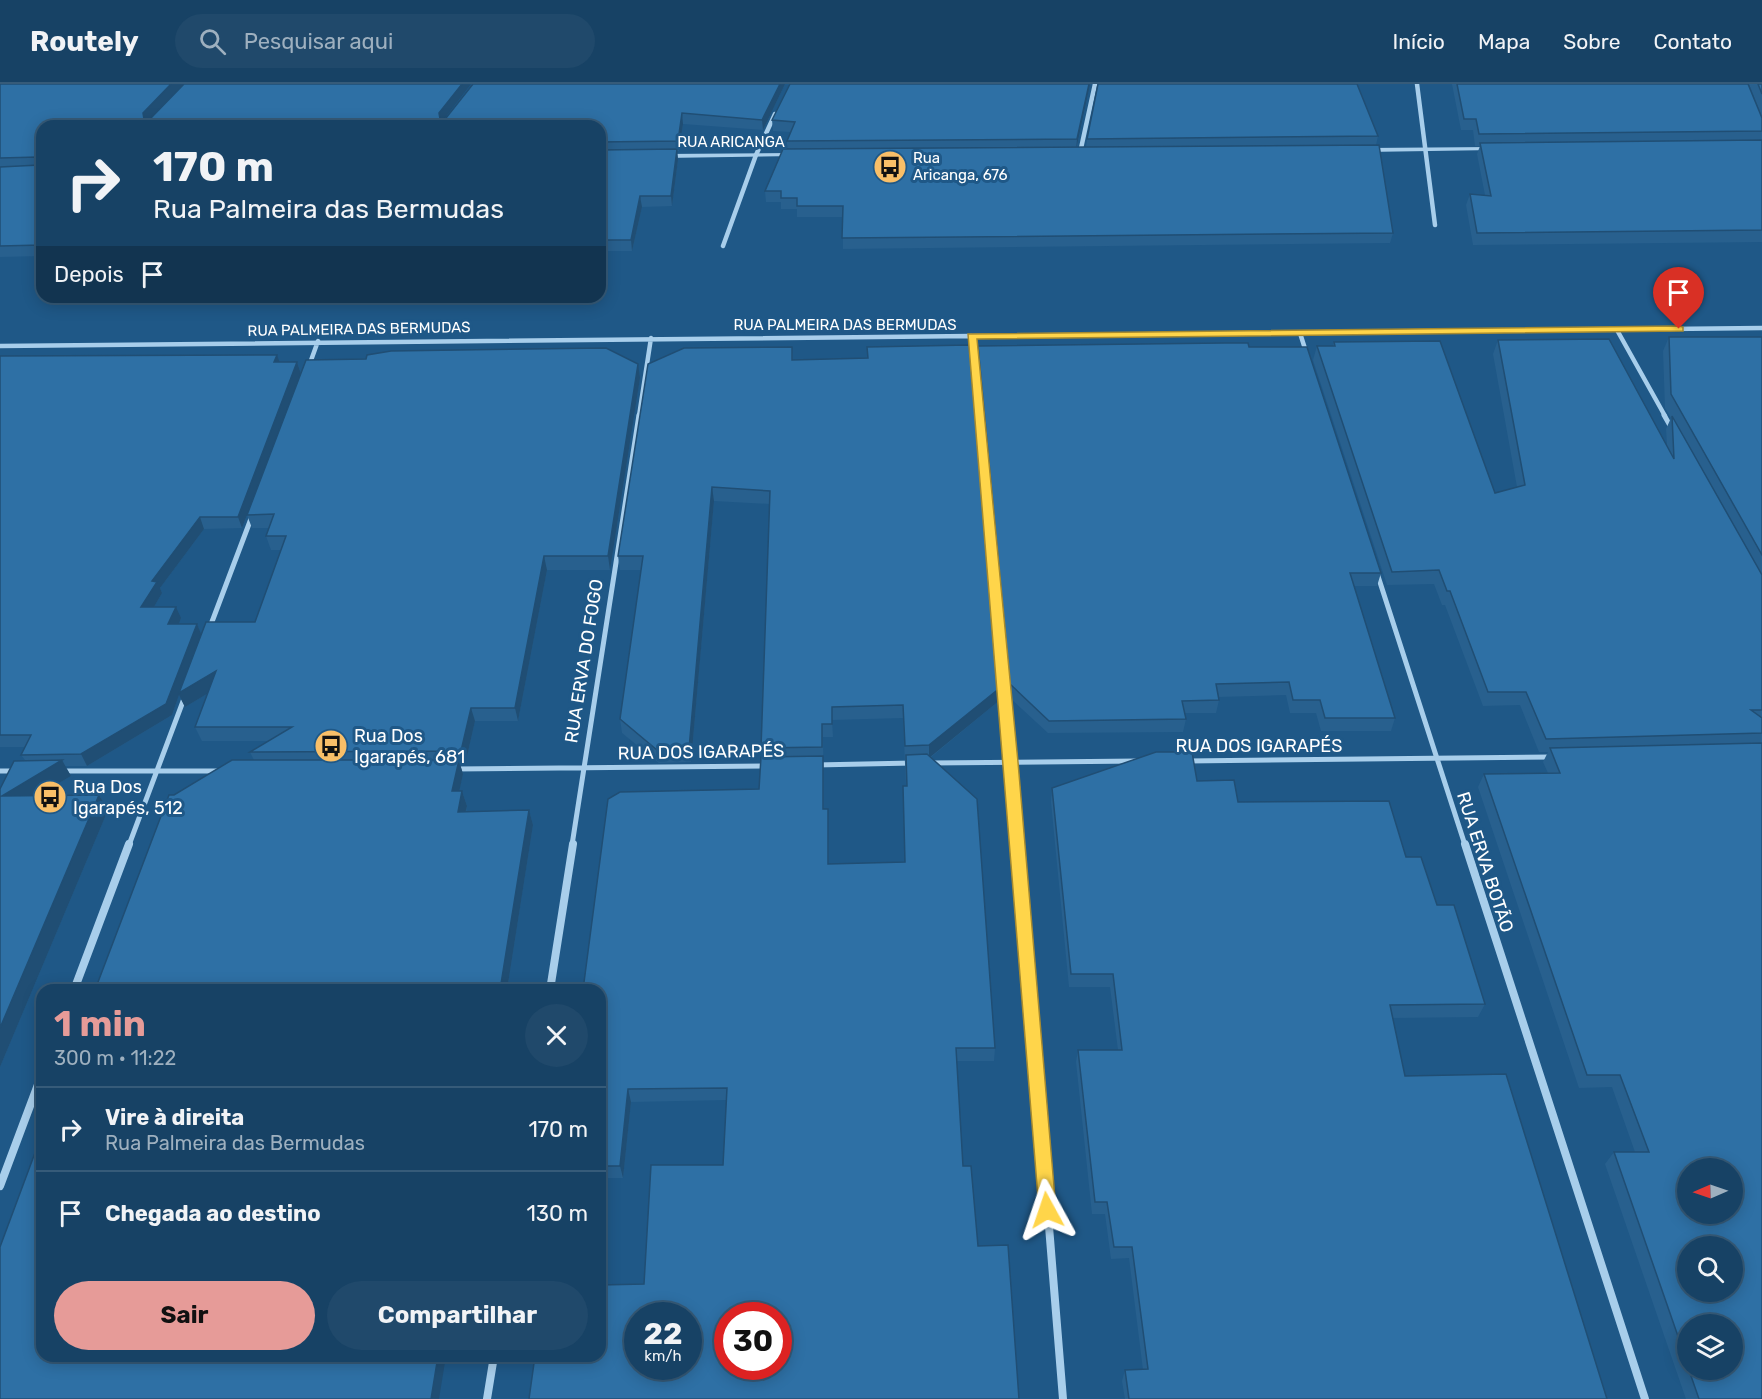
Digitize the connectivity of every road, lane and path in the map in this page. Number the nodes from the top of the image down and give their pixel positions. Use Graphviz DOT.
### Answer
graph roads {
  1 [pos="1095,84"];
  2 [pos="1417,84"];
  3 [pos="780,104"];
  4 [pos="1425,149"];
  5 [pos="1506,149"];
  6 [pos="1354,150"];
  7 [pos="1068,154"];
  8 [pos="1080,154"];
  9 [pos="1092,154"];
  10 [pos="756,155"];
  11 [pos="802,155"];
  12 [pos="660,156"];
  13 [pos="1435,225"];
  14 [pos="723,246"];
  15 [pos="1762,328"];
  16 [pos="1617,330"];
  17 [pos="1300,333"];
  18 [pos="971,336"];
  19 [pos="651,338"];
  20 [pos="318,341"];
  21 [pos="0,346"];
  22 [pos="1311,366"];
  23 [pos="306,375"];
  24 [pos="1675,435"];
  25 [pos="256,507"];
  26 [pos="1375,569"];
  27 [pos="206,639"];
  28 [pos="185,694"];
  29 [pos="1564,757"];
  30 [pos="1437,760"];
  31 [pos="1141,761"];
  32 [pos="1176,761"];
  33 [pos="1011,762"];
  34 [pos="809,765"];
  35 [pos="774,766"];
  36 [pos="441,769"];
  37 [pos="584,769"];
  38 [pos="0,771"];
  39 [pos="22,771"];
  40 [pos="56,771"];
  41 [pos="156,771"];
  42 [pos="227,771"];
  43 [pos="76,984"];
  44 [pos="551,984"];
  45 [pos="36,1090"];
  46 [pos="0,1186"];
  47 [pos="493,1362"];
  48 [pos="488,1399"];
  49 [pos="1063,1399"];
  50 [pos="1645,1399"];
  1 -- 8 [label="street"];
  2 -- 4 [label="street"];
  3 -- 10 [label="street"];
  4 -- 5 [label="street"];
  4 -- 6 [label="street"];
  4 -- 13 [label="street"];
  7 -- 8 [label="street"];
  8 -- 9 [label="street"];
  10 -- 11 [label="street, RUA ARICANGA"];
  10 -- 12 [label="street, RUA ARICANGA"];
  10 -- 14 [label="street"];
  15 -- 16 [label="street, RUA PALMEIRA DAS BERMUDAS"];
  16 -- 17 [label="street, RUA PALMEIRA DAS BERMUDAS"];
  16 -- 24 [label="street"];
  17 -- 18 [label="street, RUA PALMEIRA DAS BERMUDAS"];
  17 -- 22 [label="street"];
  18 -- 19 [label="street, RUA PALMEIRA DAS BERMUDAS"];
  18 -- 33 [label="street"];
  19 -- 20 [label="street, RUA PALMEIRA DAS BERMUDAS"];
  19 -- 37 [label="street, RUA ERVA DO FOGO"];
  20 -- 21 [label="street, RUA PALMEIRA DAS BERMUDAS"];
  20 -- 23 [label="street"];
  25 -- 27 [label="street"];
  26 -- 30 [label="street, RUA ERVA BOTÃO"];
  28 -- 41 [label="street"];
  29 -- 30 [label="street, RUA DOS IGARAPÉS"];
  30 -- 32 [label="street, RUA DOS IGARAPÉS"];
  30 -- 50 [label="street, RUA ERVA BOTÃO"];
  31 -- 33 [label="street, RUA DOS IGARAPÉS"];
  33 -- 34 [label="street, RUA DOS IGARAPÉS"];
  33 -- 49 [label="street"];
  35 -- 37 [label="street, RUA DOS IGARAPÉS"];
  36 -- 37 [label="street, RUA DOS IGARAPÉS"];
  37 -- 44 [label="street, RUA ERVA DO FOGO"];
  38 -- 39 [label="street"];
  40 -- 41 [label="street"];
  41 -- 42 [label="street"];
  41 -- 43 [label="street"];
  45 -- 46 [label="street"];
  47 -- 48 [label="street"];
}
